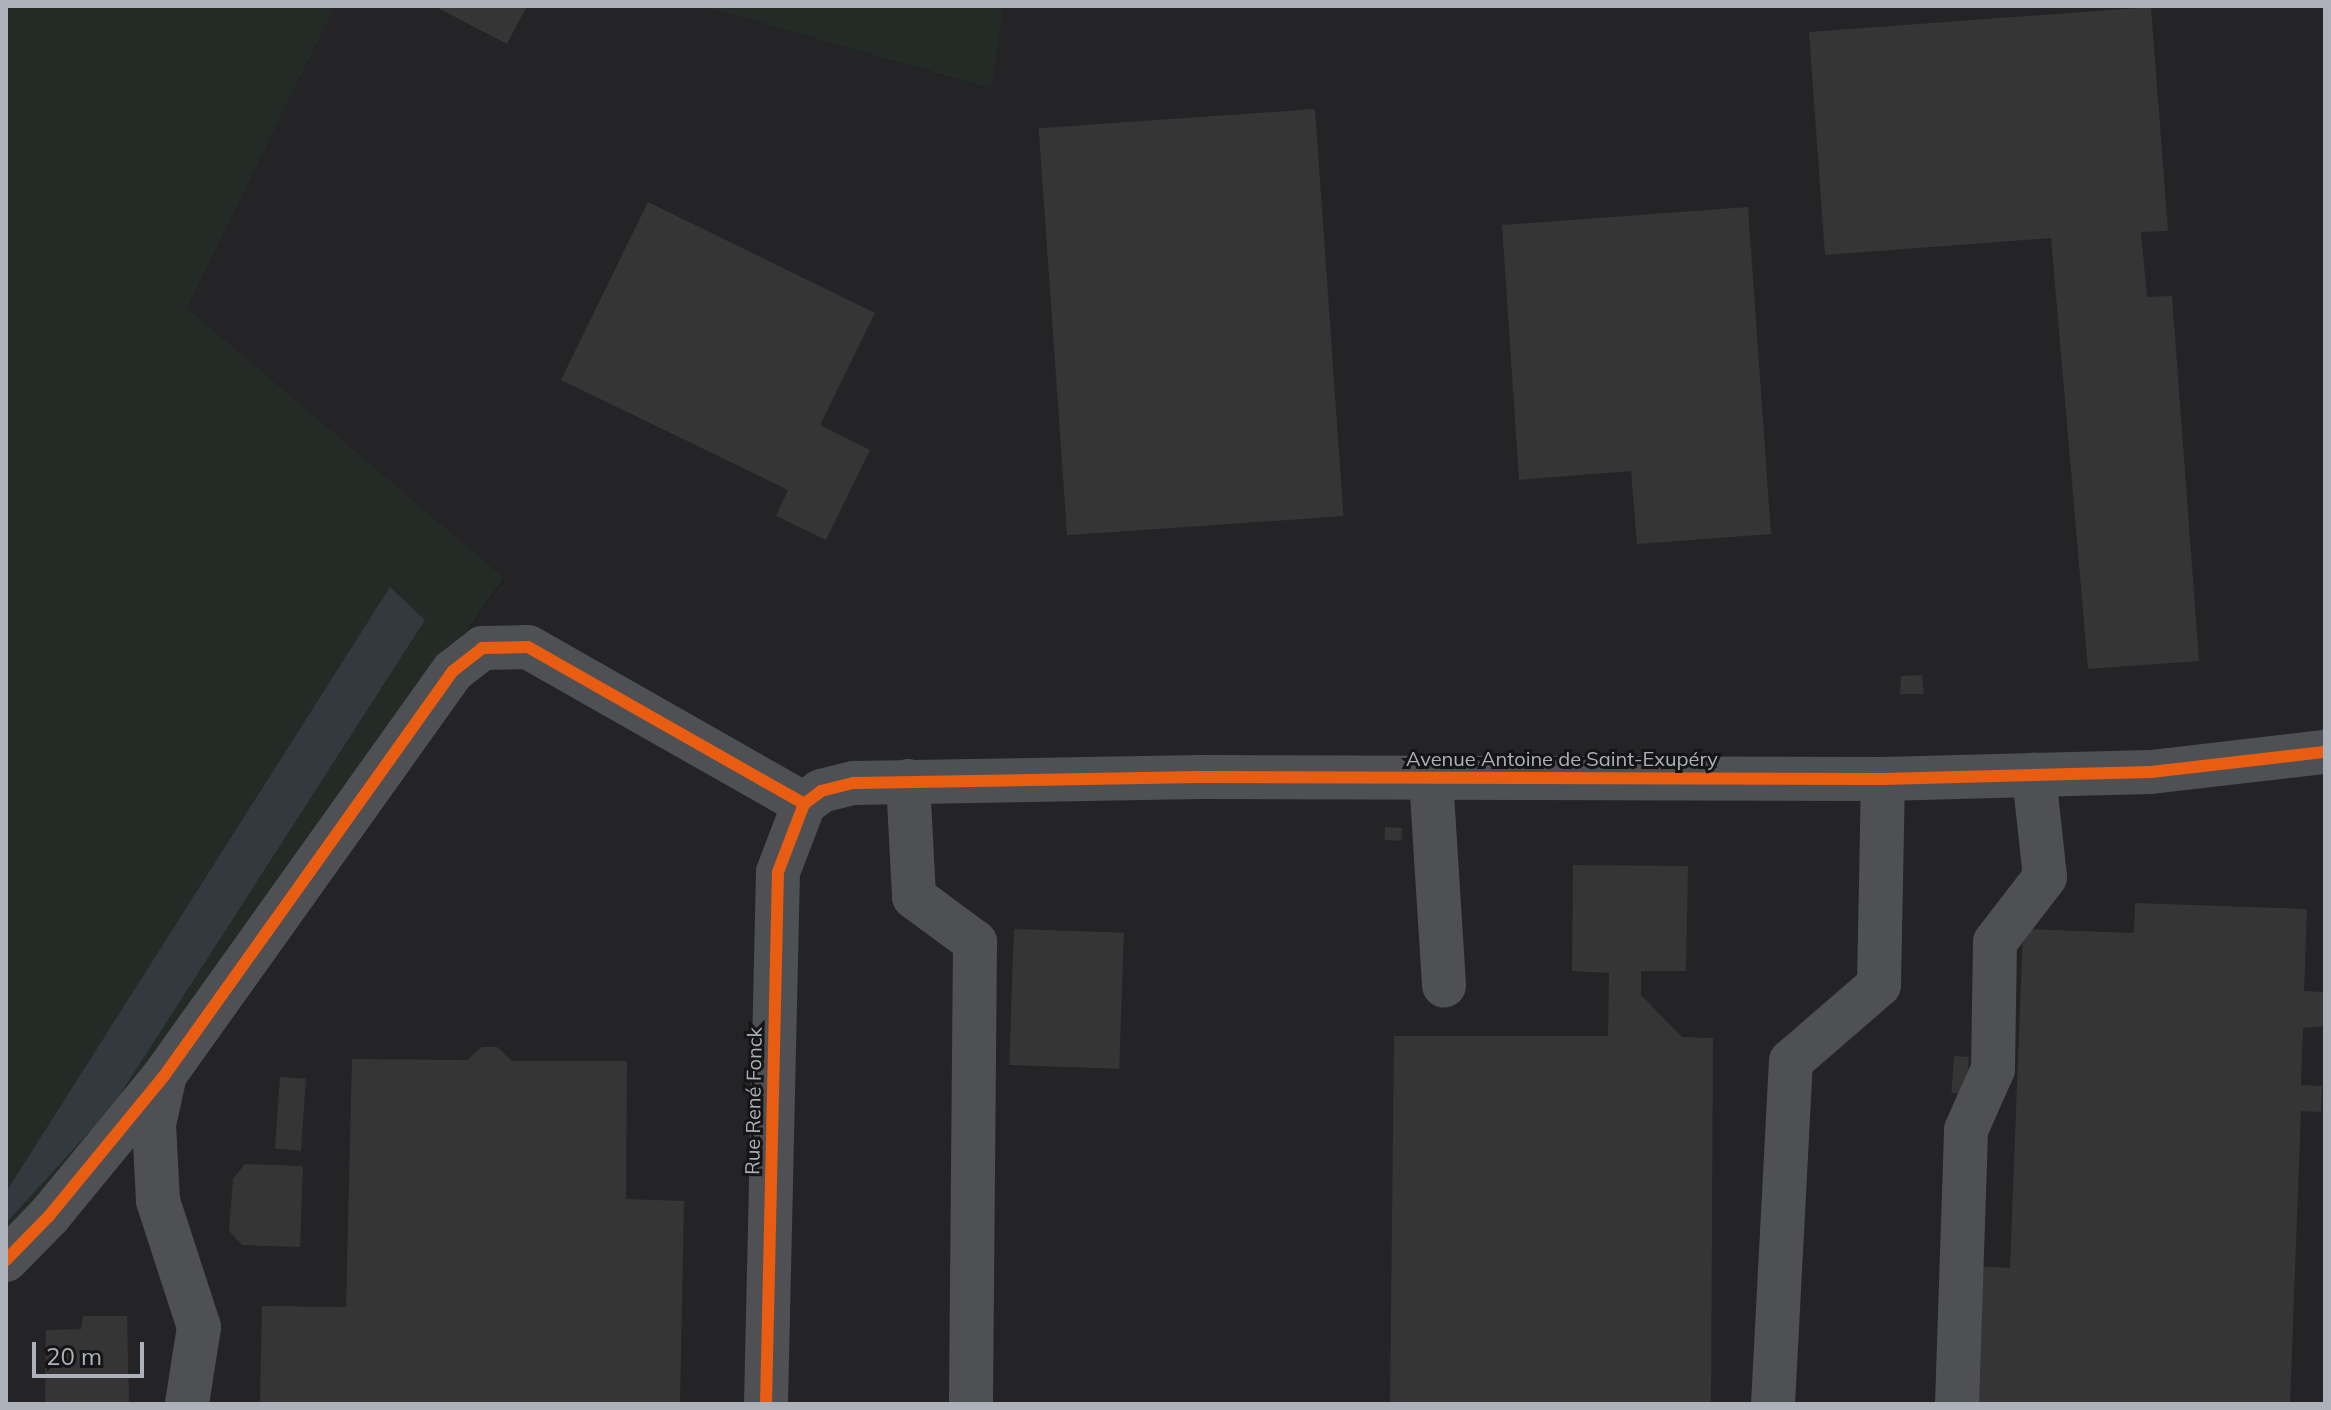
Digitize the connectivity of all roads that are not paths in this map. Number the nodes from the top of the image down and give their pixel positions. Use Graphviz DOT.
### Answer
graph roads {
  1 [pos="2325,752"];
  2 [pos="2034,775"];
  3 [pos="1431,778"];
  4 [pos="1883,779"];
  5 [pos="908,781"];
  6 [pos="804,804"];
  7 [pos="1444,986"];
  8 [pos="164,1076"];
  9 [pos="6,1260"];
  10 [pos="187,1404"];
  11 [pos="766,1404"];
  12 [pos="971,1404"];
  13 [pos="1773,1404"];
  14 [pos="1957,1404"];
  1 -- 2 [label="street, Avenue Antoine de Saint-Exupéry"];
  2 -- 4 [label="street, Avenue Antoine de Saint-Exupéry"];
  2 -- 14 [label="street"];
  3 -- 4 [label="street, Avenue Antoine de Saint-Exupéry"];
  3 -- 5 [label="street, Avenue Antoine de Saint-Exupéry"];
  3 -- 7 [label="street"];
  4 -- 13 [label="street"];
  5 -- 6 [label="street, Avenue Antoine de Saint-Exupéry"];
  5 -- 12 [label="street"];
  6 -- 8 [label="street"];
  6 -- 11 [label="street, Rue René Fonck"];
  8 -- 9 [label="street"];
  8 -- 10 [label="street"];
}
